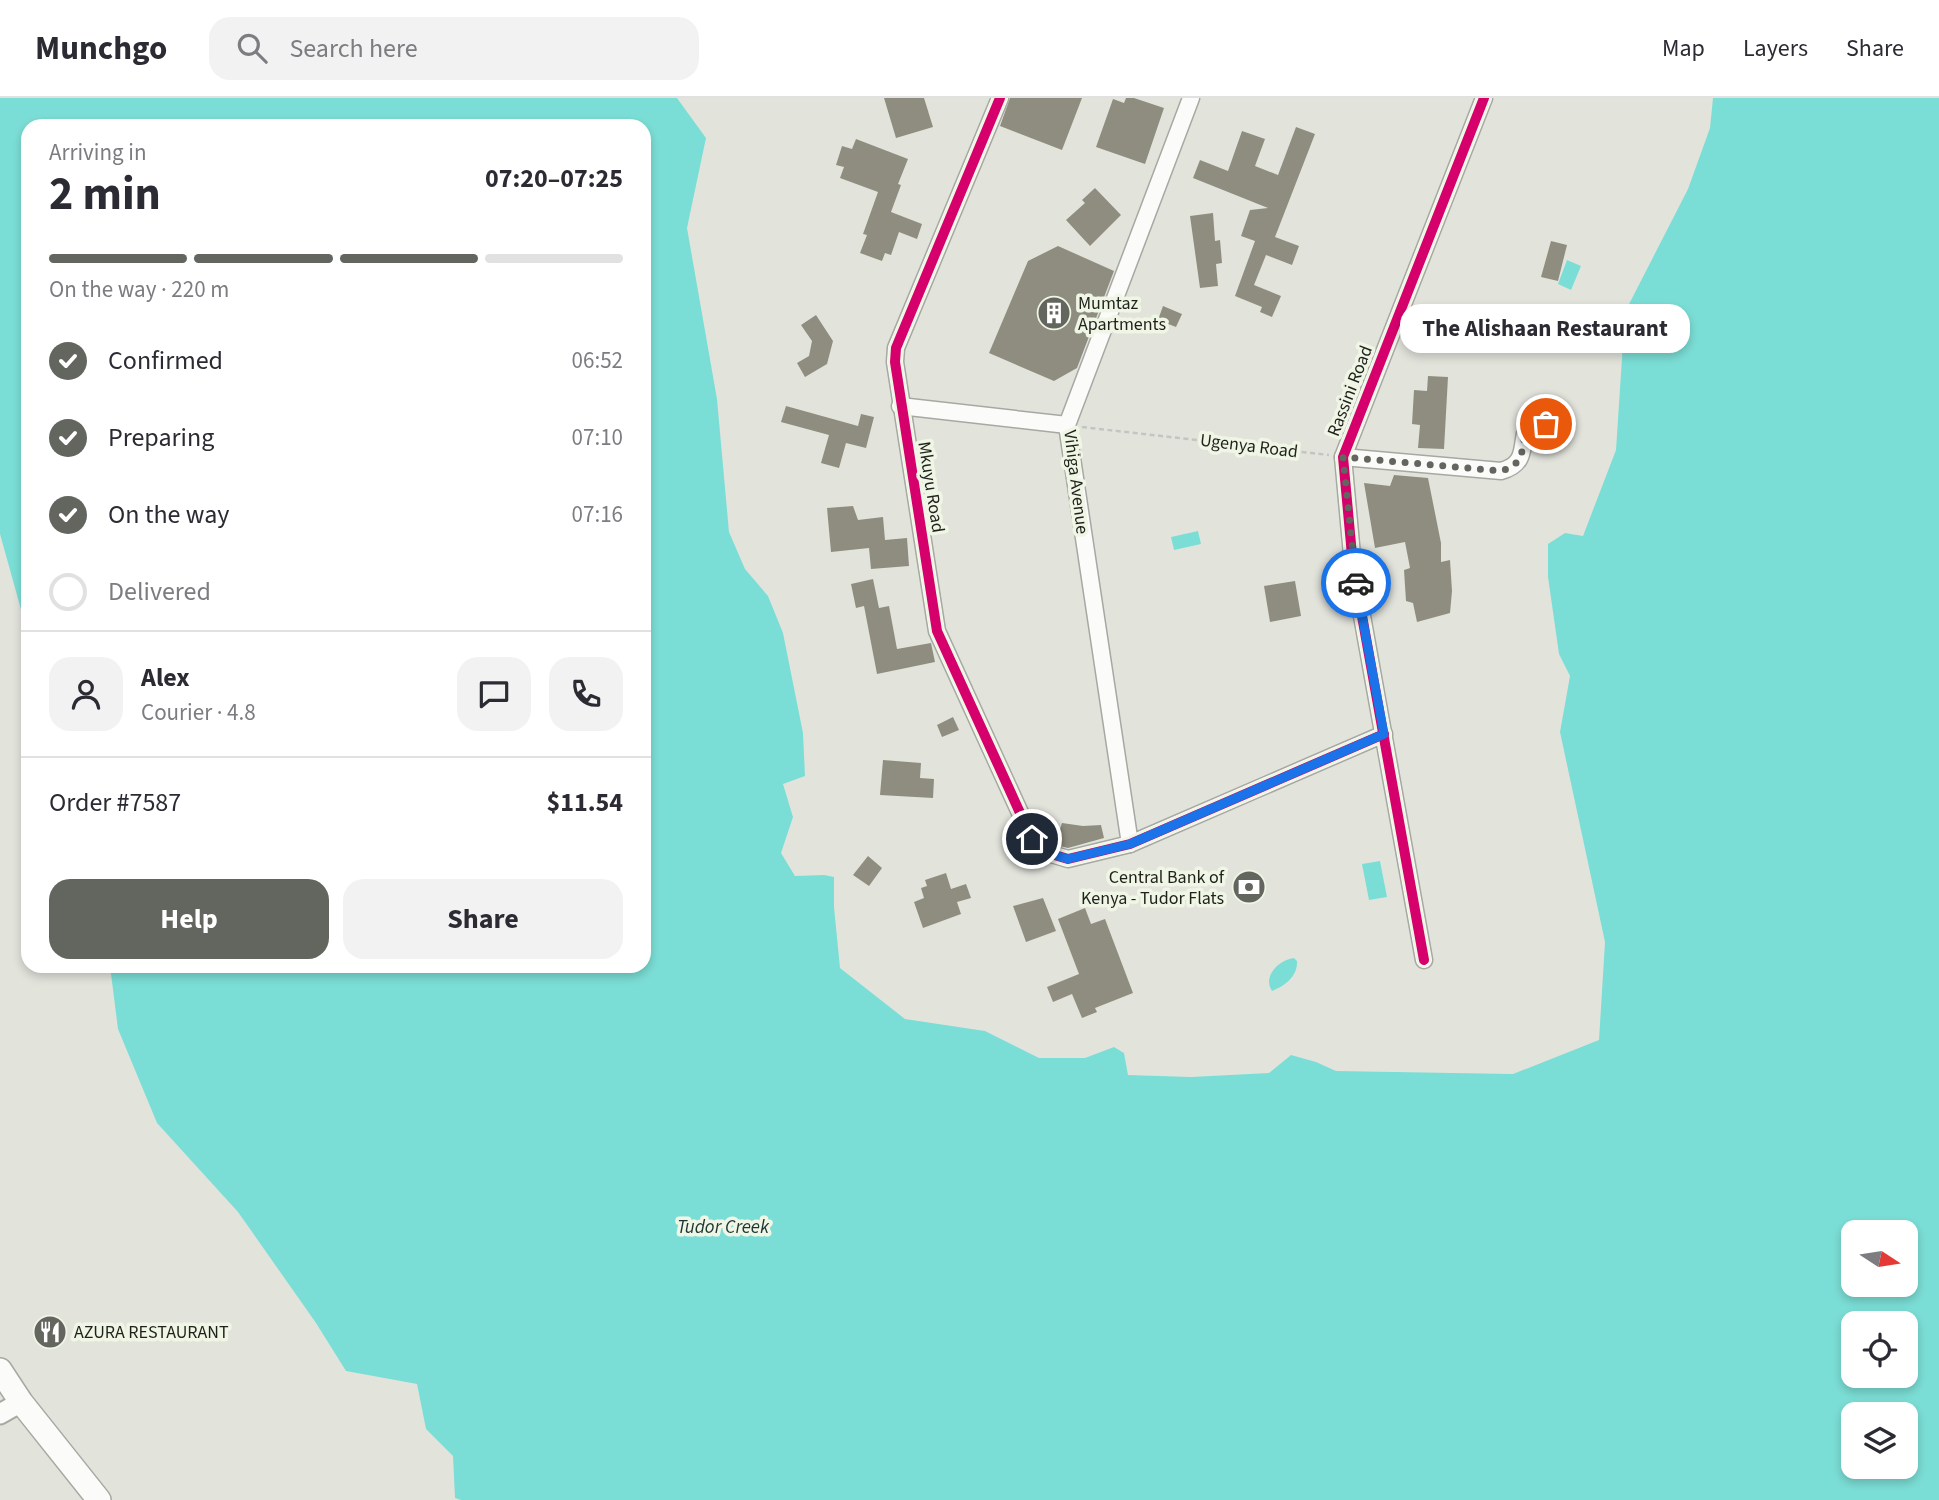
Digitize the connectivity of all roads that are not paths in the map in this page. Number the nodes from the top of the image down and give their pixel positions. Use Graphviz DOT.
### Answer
graph roads {
  1 [pos="1000,98"];
  2 [pos="1191,98"];
  3 [pos="1484,98"];
  4 [pos="900,406"];
  5 [pos="1067,425"];
  6 [pos="1559,439"];
  7 [pos="1343,457"];
  8 [pos="1384,734"];
  9 [pos="1130,844"];
  10 [pos="1424,960"];
  11 [pos="0,1370"];
  12 [pos="21,1402"];
  13 [pos="0,1414"];
  14 [pos="99,1500"];
  1 -- 4 [label="street, Mkuyu Road"];
  2 -- 5 [label="street, Vihiga Avenue"];
  3 -- 7 [label="street, Rassini Road"];
  4 -- 5 [label="street"];
  4 -- 9 [label="street, Mkuyu Road"];
  5 -- 9 [label="street, Vihiga Avenue"];
  6 -- 7 [label="street"];
  7 -- 8 [label="street, Rassini Road"];
  8 -- 9 [label="street"];
  8 -- 10 [label="street, Rassini Road"];
  11 -- 12 [label="main road"];
  12 -- 13 [label="street"];
  12 -- 14 [label="main road"];
}
